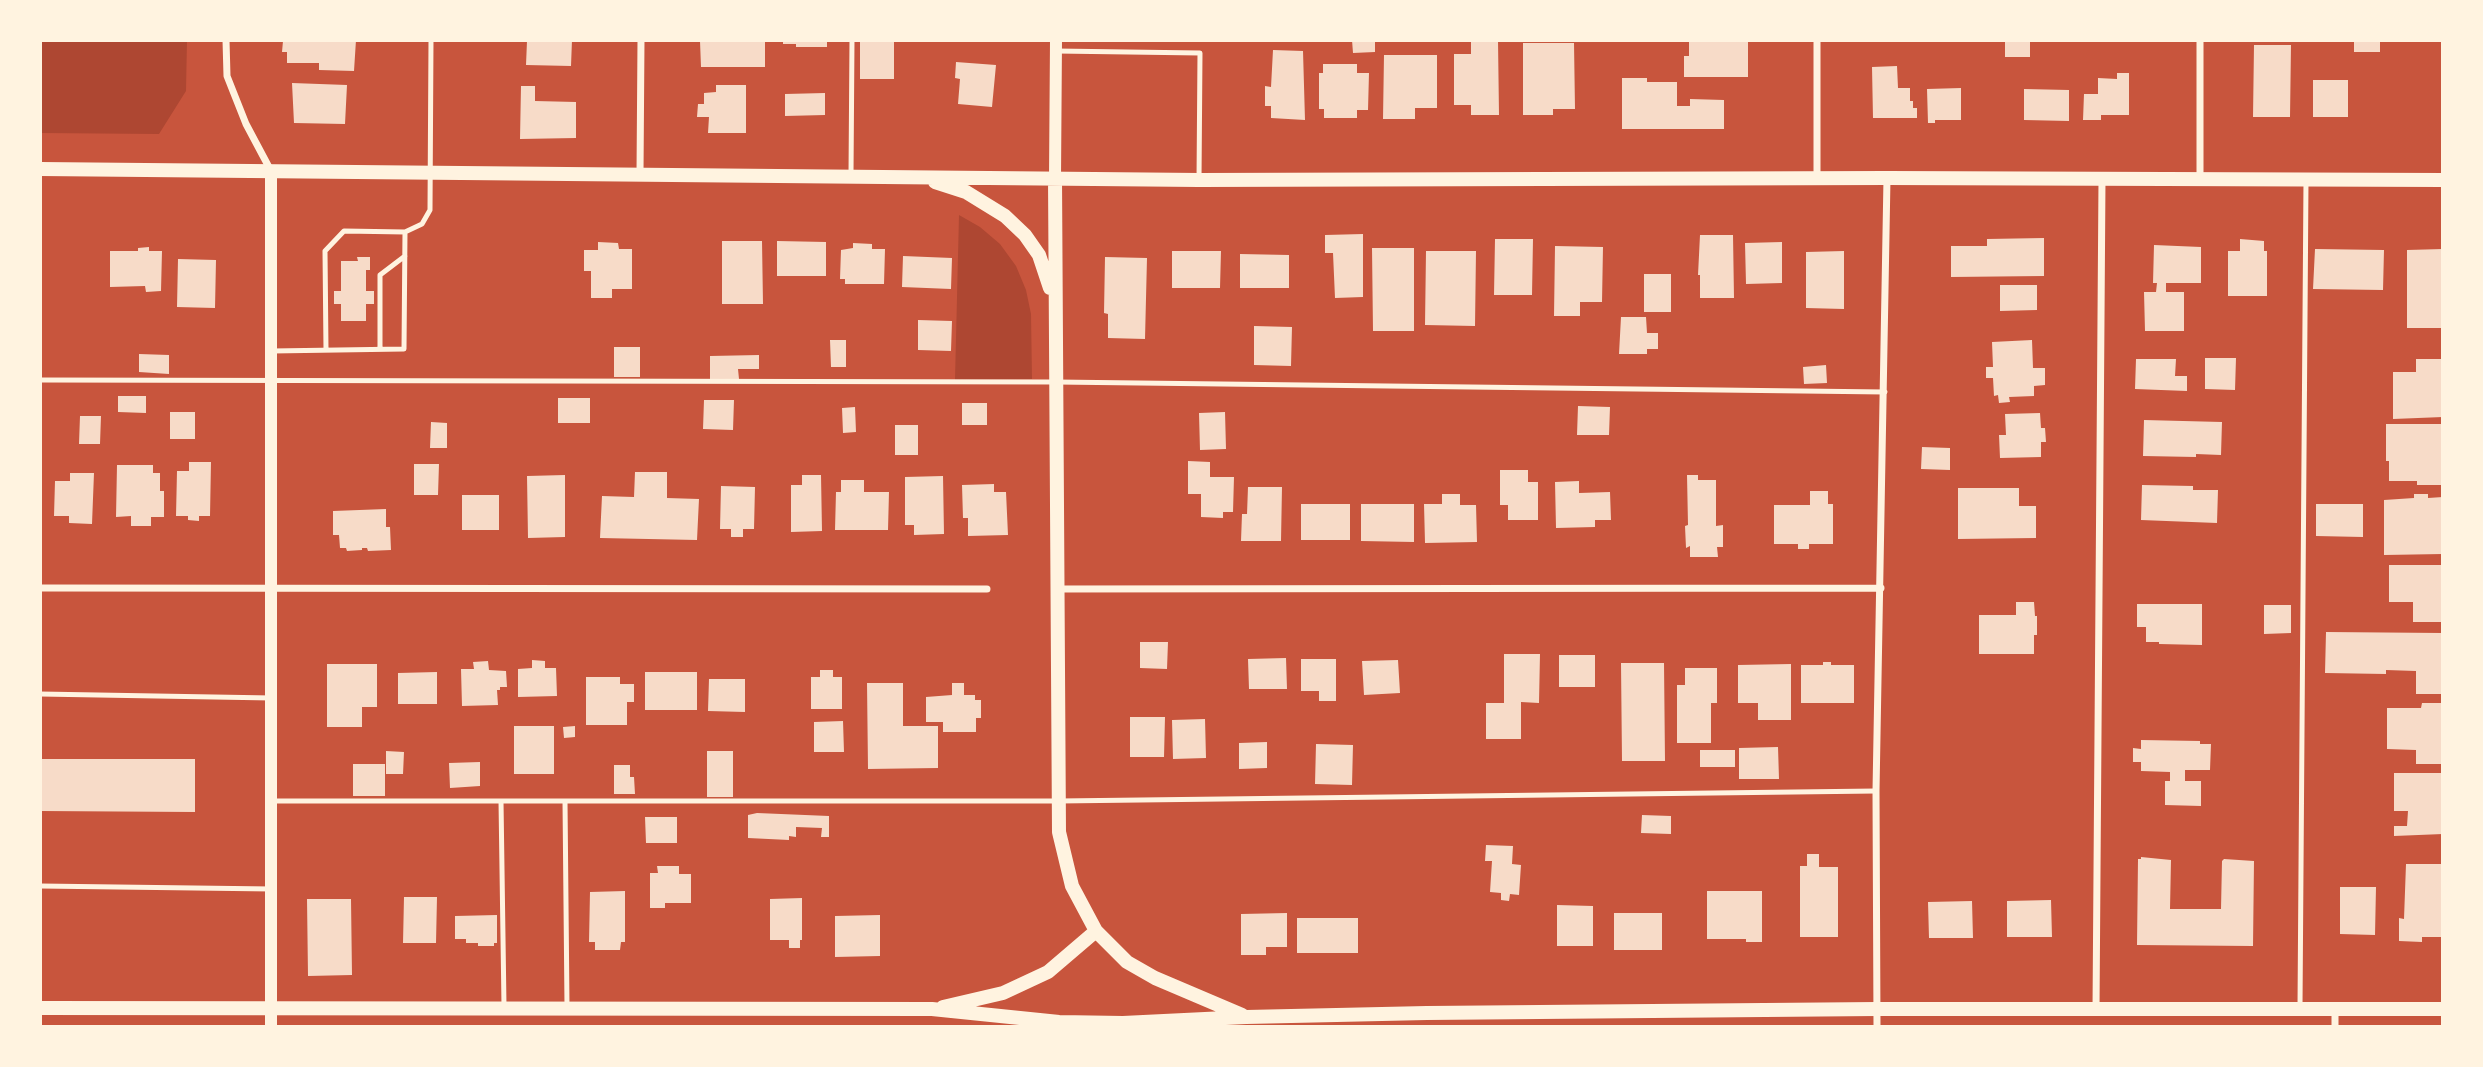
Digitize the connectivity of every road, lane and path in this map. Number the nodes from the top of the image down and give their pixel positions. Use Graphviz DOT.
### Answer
graph roads {
  1 [pos="226,40"];
  2 [pos="431,40"];
  3 [pos="641,40"];
  4 [pos="852,40"];
  5 [pos="1817,40"];
  6 [pos="2200,40"];
  7 [pos="1056,46"];
  8 [pos="40,169"];
  9 [pos="430,171"];
  10 [pos="271,172"];
  11 [pos="640,173"];
  12 [pos="851,176"];
  13 [pos="903,177"];
  14 [pos="1055,178"];
  15 [pos="1817,178"];
  16 [pos="1887,178"];
  17 [pos="2102,179"];
  18 [pos="2200,179"];
  19 [pos="1199,180"];
  20 [pos="2306,180"];
  21 [pos="2443,180"];
  22 [pos="405,232"];
  23 [pos="406,255"];
  24 [pos="1055,320"];
  25 [pos="380,349"];
  26 [pos="326,350"];
  27 [pos="272,351"];
  28 [pos="40,380"];
  29 [pos="272,380"];
  30 [pos="1056,382"];
  31 [pos="1885,393"];
  32 [pos="40,588"];
  33 [pos="1881,588"];
  34 [pos="271,589"];
  35 [pos="987,589"];
  36 [pos="1059,589"];
  37 [pos="40,694"];
  38 [pos="272,698"];
  39 [pos="1877,791"];
  40 [pos="272,801"];
  41 [pos="501,801"];
  42 [pos="565,801"];
  43 [pos="1059,801"];
  44 [pos="40,886"];
  45 [pos="272,889"];
  46 [pos="1096,931"];
  47 [pos="40,1008"];
  48 [pos="567,1009"];
  49 [pos="932,1009"];
  50 [pos="1877,1009"];
  51 [pos="2096,1009"];
  52 [pos="2300,1009"];
  53 [pos="2335,1009"];
  54 [pos="2443,1009"];
  55 [pos="271,1010"];
  56 [pos="504,1010"];
  57 [pos="1246,1017"];
  58 [pos="1427,1020"];
  59 [pos="1279,1021"];
  60 [pos="1059,1025"];
  61 [pos="271,1027"];
  62 [pos="1877,1027"];
  63 [pos="2335,1027"];
  1 -- 10 [label="street"];
  2 -- 9 [label="lane"];
  3 -- 11 [label="street"];
  4 -- 12 [label="lane"];
  5 -- 15 [label="street"];
  6 -- 18 [label="street"];
  7 -- 14 [label="street"];
  7 -- 19 [label="lane"];
  8 -- 10 [label="main road"];
  9 -- 10 [label="main road"];
  9 -- 11 [label="main road"];
  9 -- 22 [label="lane"];
  10 -- 27 [label="street"];
  11 -- 12 [label="main road"];
  12 -- 13 [label="main road"];
  13 -- 14 [label="main road"];
  13 -- 24 [label="main road"];
  14 -- 19 [label="main road"];
  14 -- 24 [label="main road"];
  15 -- 16 [label="main road"];
  15 -- 19 [label="main road"];
  16 -- 17 [label="main road"];
  16 -- 31 [label="street"];
  17 -- 18 [label="main road"];
  17 -- 51 [label="street"];
  18 -- 20 [label="main road"];
  20 -- 21 [label="main road"];
  20 -- 52 [label="lane"];
  22 -- 23 [label="lane"];
  22 -- 26 [label="lane"];
  23 -- 25 [label="lane"];
  23 -- 25 [label="lane"];
  24 -- 30 [label="main road"];
  25 -- 26 [label="lane"];
  26 -- 27 [label="lane"];
  27 -- 29 [label="street"];
  28 -- 29 [label="lane"];
  29 -- 30 [label="lane"];
  29 -- 34 [label="street"];
  30 -- 31 [label="lane"];
  30 -- 36 [label="main road"];
  31 -- 33 [label="street"];
  32 -- 34 [label="street"];
  33 -- 36 [label="street"];
  33 -- 39 [label="street"];
  34 -- 35 [label="street"];
  34 -- 38 [label="street"];
  36 -- 43 [label="main road"];
  37 -- 38 [label="lane"];
  38 -- 40 [label="street"];
  39 -- 43 [label="lane"];
  39 -- 50 [label="street"];
  40 -- 41 [label="lane"];
  40 -- 45 [label="street"];
  41 -- 42 [label="lane"];
  41 -- 56 [label="lane"];
  42 -- 43 [label="lane"];
  42 -- 48 [label="lane"];
  43 -- 46 [label="main road"];
  44 -- 45 [label="lane"];
  45 -- 55 [label="street"];
  46 -- 49 [label="main road"];
  46 -- 57 [label="main road"];
  47 -- 55 [label="main road"];
  48 -- 49 [label="main road"];
  48 -- 56 [label="main road"];
  49 -- 60 [label="main road"];
  50 -- 51 [label="main road"];
  50 -- 58 [label="main road"];
  50 -- 62 [label="street"];
  51 -- 52 [label="main road"];
  52 -- 53 [label="main road"];
  53 -- 54 [label="main road"];
  53 -- 63 [label="street"];
  55 -- 56 [label="main road"];
  55 -- 61 [label="street"];
  57 -- 59 [label="main road"];
  57 -- 60 [label="main road"];
  58 -- 59 [label="main road"];
}
